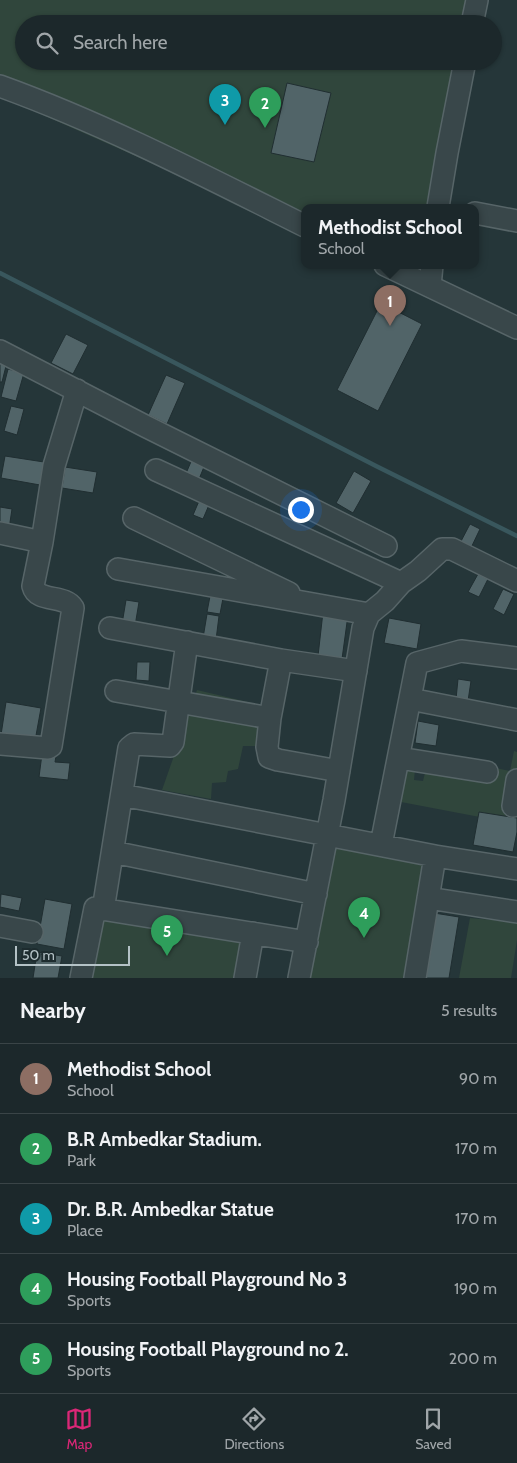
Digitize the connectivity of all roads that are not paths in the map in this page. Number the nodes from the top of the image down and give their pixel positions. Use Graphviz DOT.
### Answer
graph roads {
  1 [pos="477,0"];
  2 [pos="474,15"];
  3 [pos="464,70"];
  4 [pos="0,86"];
  5 [pos="441,204"];
  6 [pos="479,214"];
  7 [pos="517,220"];
  8 [pos="301,224"];
  9 [pos="394,269"];
  10 [pos="432,269"];
  11 [pos="430,286"];
  12 [pos="517,328"];
  13 [pos="0,351"];
  14 [pos="76,390"];
  15 [pos="156,470"];
  16 [pos="134,518"];
  17 [pos="0,533"];
  18 [pos="42,542"];
  19 [pos="386,546"];
  20 [pos="118,568"];
  21 [pos="517,581"];
  22 [pos="401,583"];
  23 [pos="314,605"];
  24 [pos="369,614"];
  25 [pos="110,628"];
  26 [pos="187,642"];
  27 [pos="517,658"];
  28 [pos="281,660"];
  29 [pos="356,671"];
  30 [pos="116,691"];
  31 [pos="410,699"];
  32 [pos="179,702"];
  33 [pos="270,718"];
  34 [pos="517,720"];
  35 [pos="0,744"];
  36 [pos="400,758"];
  37 [pos="339,771"];
  38 [pos="487,772"];
  39 [pos="517,780"];
  40 [pos="122,795"];
  41 [pos="513,806"];
  42 [pos="328,835"];
  43 [pos="382,845"];
  44 [pos="113,852"];
  45 [pos="436,856"];
  46 [pos="517,869"];
  47 [pos="316,894"];
  48 [pos="428,898"];
  49 [pos="103,910"];
  50 [pos="517,912"];
  51 [pos="0,926"];
  52 [pos="32,932"];
  53 [pos="253,933"];
  54 [pos="307,942"];
  55 [pos="82,978"];
  56 [pos="245,978"];
  57 [pos="299,978"];
  58 [pos="415,978"];
  1 -- 2 [label="street"];
  3 -- 5 [label="street"];
  4 -- 8 [label="street"];
  6 -- 7 [label="street"];
  9 -- 11 [label="street"];
  10 -- 11 [label="street"];
  11 -- 12 [label="street"];
  13 -- 14 [label="street"];
  14 -- 18 [label="street"];
  14 -- 19 [label="street"];
  15 -- 22 [label="street"];
  16 -- 23 [label="street"];
  17 -- 18 [label="street"];
  18 -- 35 [label="street"];
  20 -- 23 [label="street"];
  21 -- 22 [label="street"];
  22 -- 24 [label="street"];
  23 -- 24 [label="street"];
  24 -- 29 [label="street"];
  25 -- 26 [label="street"];
  26 -- 28 [label="street"];
  26 -- 32 [label="street"];
  27 -- 31 [label="street"];
  28 -- 29 [label="street"];
  28 -- 33 [label="street"];
  29 -- 37 [label="street"];
  30 -- 32 [label="street"];
  31 -- 34 [label="street"];
  31 -- 36 [label="street"];
  32 -- 33 [label="street"];
  32 -- 40 [label="street"];
  33 -- 37 [label="street"];
  36 -- 38 [label="street"];
  36 -- 43 [label="street"];
  37 -- 42 [label="street"];
  39 -- 41 [label="street"];
  40 -- 42 [label="street"];
  40 -- 44 [label="street"];
  42 -- 43 [label="street"];
  42 -- 47 [label="street"];
  43 -- 45 [label="street"];
  44 -- 47 [label="street"];
  44 -- 49 [label="street"];
  45 -- 46 [label="street"];
  45 -- 48 [label="street"];
  47 -- 54 [label="street"];
  48 -- 50 [label="street"];
  48 -- 58 [label="street"];
  49 -- 53 [label="street"];
  49 -- 55 [label="street"];
  51 -- 52 [label="street"];
  53 -- 54 [label="street"];
  53 -- 56 [label="street"];
  54 -- 57 [label="street"];
}
